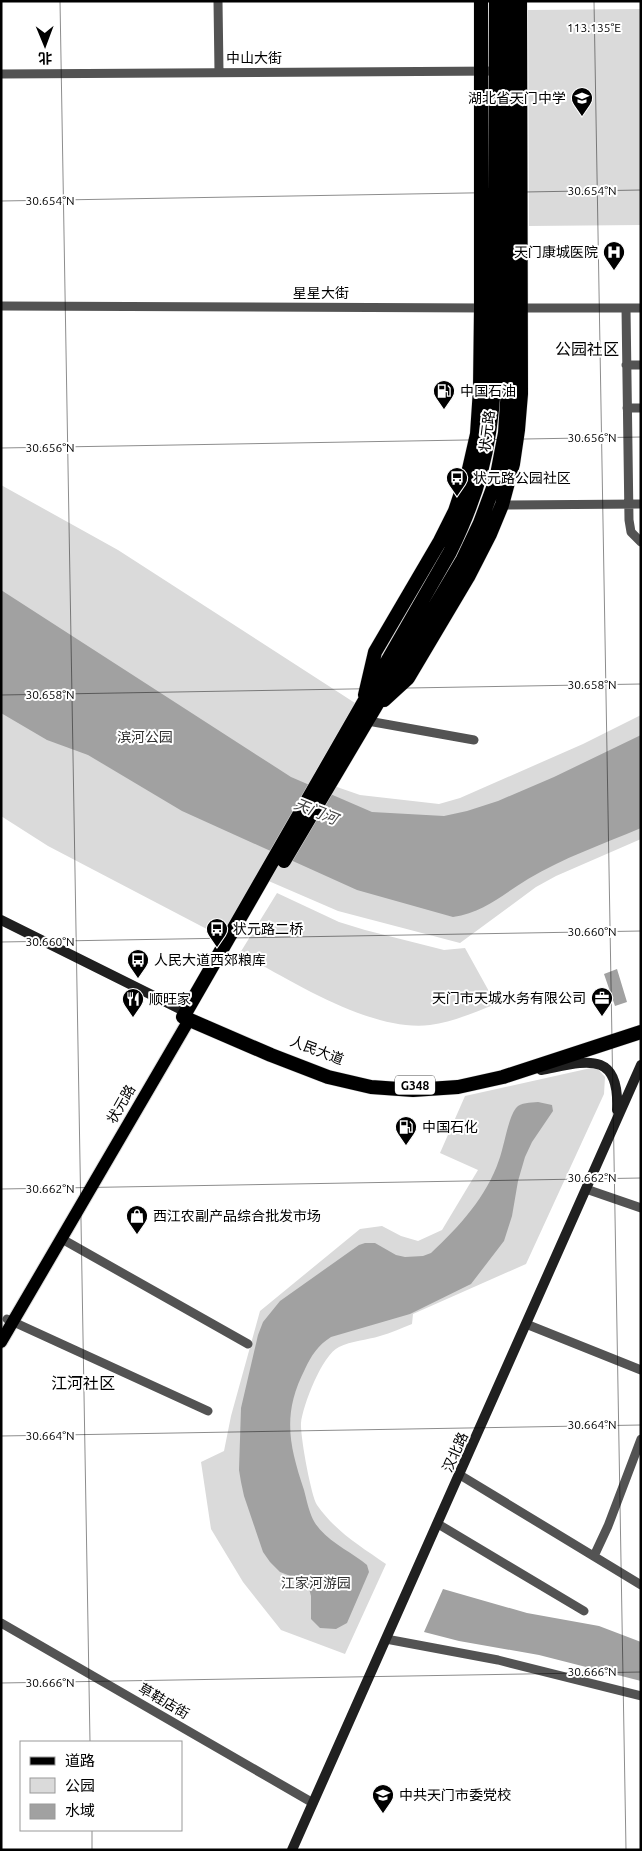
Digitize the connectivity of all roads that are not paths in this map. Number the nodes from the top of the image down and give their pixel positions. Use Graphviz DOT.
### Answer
graph roads {
  1 [pos="218,1"];
  2 [pos="481,1"];
  3 [pos="496,1"];
  4 [pos="508,1"];
  5 [pos="520,1"];
  6 [pos="480,70"];
  7 [pos="502,71"];
  8 [pos="219,72"];
  9 [pos="1,74"];
  10 [pos="1,306"];
  11 [pos="502,308"];
  12 [pos="626,308"];
  13 [pos="641,308"];
  14 [pos="626,365"];
  15 [pos="641,365"];
  16 [pos="494,369"];
  17 [pos="480,379"];
  18 [pos="627,408"];
  19 [pos="641,408"];
  20 [pos="506,422"];
  21 [pos="483,438"];
  22 [pos="516,446"];
  23 [pos="641,504"];
  24 [pos="502,505"];
  25 [pos="628,505"];
  26 [pos="641,542"];
  27 [pos="369,711"];
  28 [pos="474,740"];
  29 [pos="1,920"];
  30 [pos="1,926"];
  31 [pos="188,1016"];
  32 [pos="641,1022"];
  33 [pos="641,1032"];
  34 [pos="641,1065"];
  35 [pos="503,1077"];
  36 [pos="616,1116"];
  37 [pos="586,1189"];
  38 [pos="641,1208"];
  39 [pos="62,1239"];
  40 [pos="7,1323"];
  41 [pos="526,1324"];
  42 [pos="1,1342"];
  43 [pos="248,1344"];
  44 [pos="641,1370"];
  45 [pos="208,1412"];
  46 [pos="641,1439"];
  47 [pos="460,1475"];
  48 [pos="438,1524"];
  49 [pos="594,1556"];
  50 [pos="641,1585"];
  51 [pos="584,1611"];
  52 [pos="1,1623"];
  53 [pos="386,1639"];
  54 [pos="641,1696"];
  55 [pos="313,1803"];
  56 [pos="292,1850"];
  1 -- 8 [label="street"];
  2 -- 6 [label="highway"];
  3 -- 7 [label="highway, 状元路"];
  4 -- 7 [label="highway, 状元路"];
  5 -- 11 [label="highway"];
  6 -- 7 [label="street, 中山大街"];
  6 -- 8 [label="street, 中山大街"];
  6 -- 11 [label="highway"];
  7 -- 11 [label="highway, 状元路"];
  8 -- 9 [label="street, 中山大街"];
  10 -- 11 [label="street, 星星大街"];
  11 -- 12 [label="street, 星星大街"];
  11 -- 16 [label="highway, 状元路"];
  11 -- 17 [label="highway"];
  11 -- 20 [label="highway, 状元路"];
  11 -- 22 [label="highway"];
  12 -- 13 [label="street, 星星大街"];
  12 -- 14 [label="street"];
  14 -- 15 [label="street"];
  14 -- 18 [label="street"];
  16 -- 17 [label="highway"];
  16 -- 21 [label="highway, 状元路"];
  17 -- 21 [label="highway"];
  18 -- 19 [label="street"];
  18 -- 25 [label="street"];
  20 -- 22 [label="highway"];
  20 -- 27 [label="highway, 状元路"];
  21 -- 27 [label="highway, 状元路"];
  22 -- 24 [label="highway"];
  23 -- 25 [label="street"];
  24 -- 25 [label="street"];
  24 -- 27 [label="highway"];
  25 -- 26 [label="street"];
  27 -- 28 [label="street"];
  27 -- 31 [label="highway, 状元路"];
  29 -- 31 [label="main road, 人民大道"];
  30 -- 31 [label="main road, 人民大道"];
  31 -- 32 [label="highway, 人民大道 / G348"];
  31 -- 35 [label="highway, 人民大道 / G348"];
  31 -- 39 [label="main road, 状元路"];
  31 -- 40 [label="main road, 状元路"];
  33 -- 35 [label="highway, 人民大道 / G348"];
  34 -- 36 [label="main road, 汉北路"];
  35 -- 36 [label="main road"];
  36 -- 37 [label="main road, 汉北路"];
  37 -- 38 [label="street"];
  37 -- 41 [label="main road, 汉北路"];
  39 -- 40 [label="main road, 状元路"];
  39 -- 43 [label="street"];
  40 -- 42 [label="main road, 状元路"];
  40 -- 45 [label="street"];
  41 -- 44 [label="street"];
  41 -- 47 [label="main road, 汉北路"];
  46 -- 49 [label="street"];
  47 -- 48 [label="main road, 汉北路"];
  47 -- 49 [label="street"];
  48 -- 51 [label="street"];
  48 -- 53 [label="main road, 汉北路"];
  49 -- 50 [label="street"];
  52 -- 55 [label="street, 草鞋店街"];
  53 -- 54 [label="street"];
  53 -- 55 [label="main road, 汉北路"];
  55 -- 56 [label="main road, 汉北路"];
}
